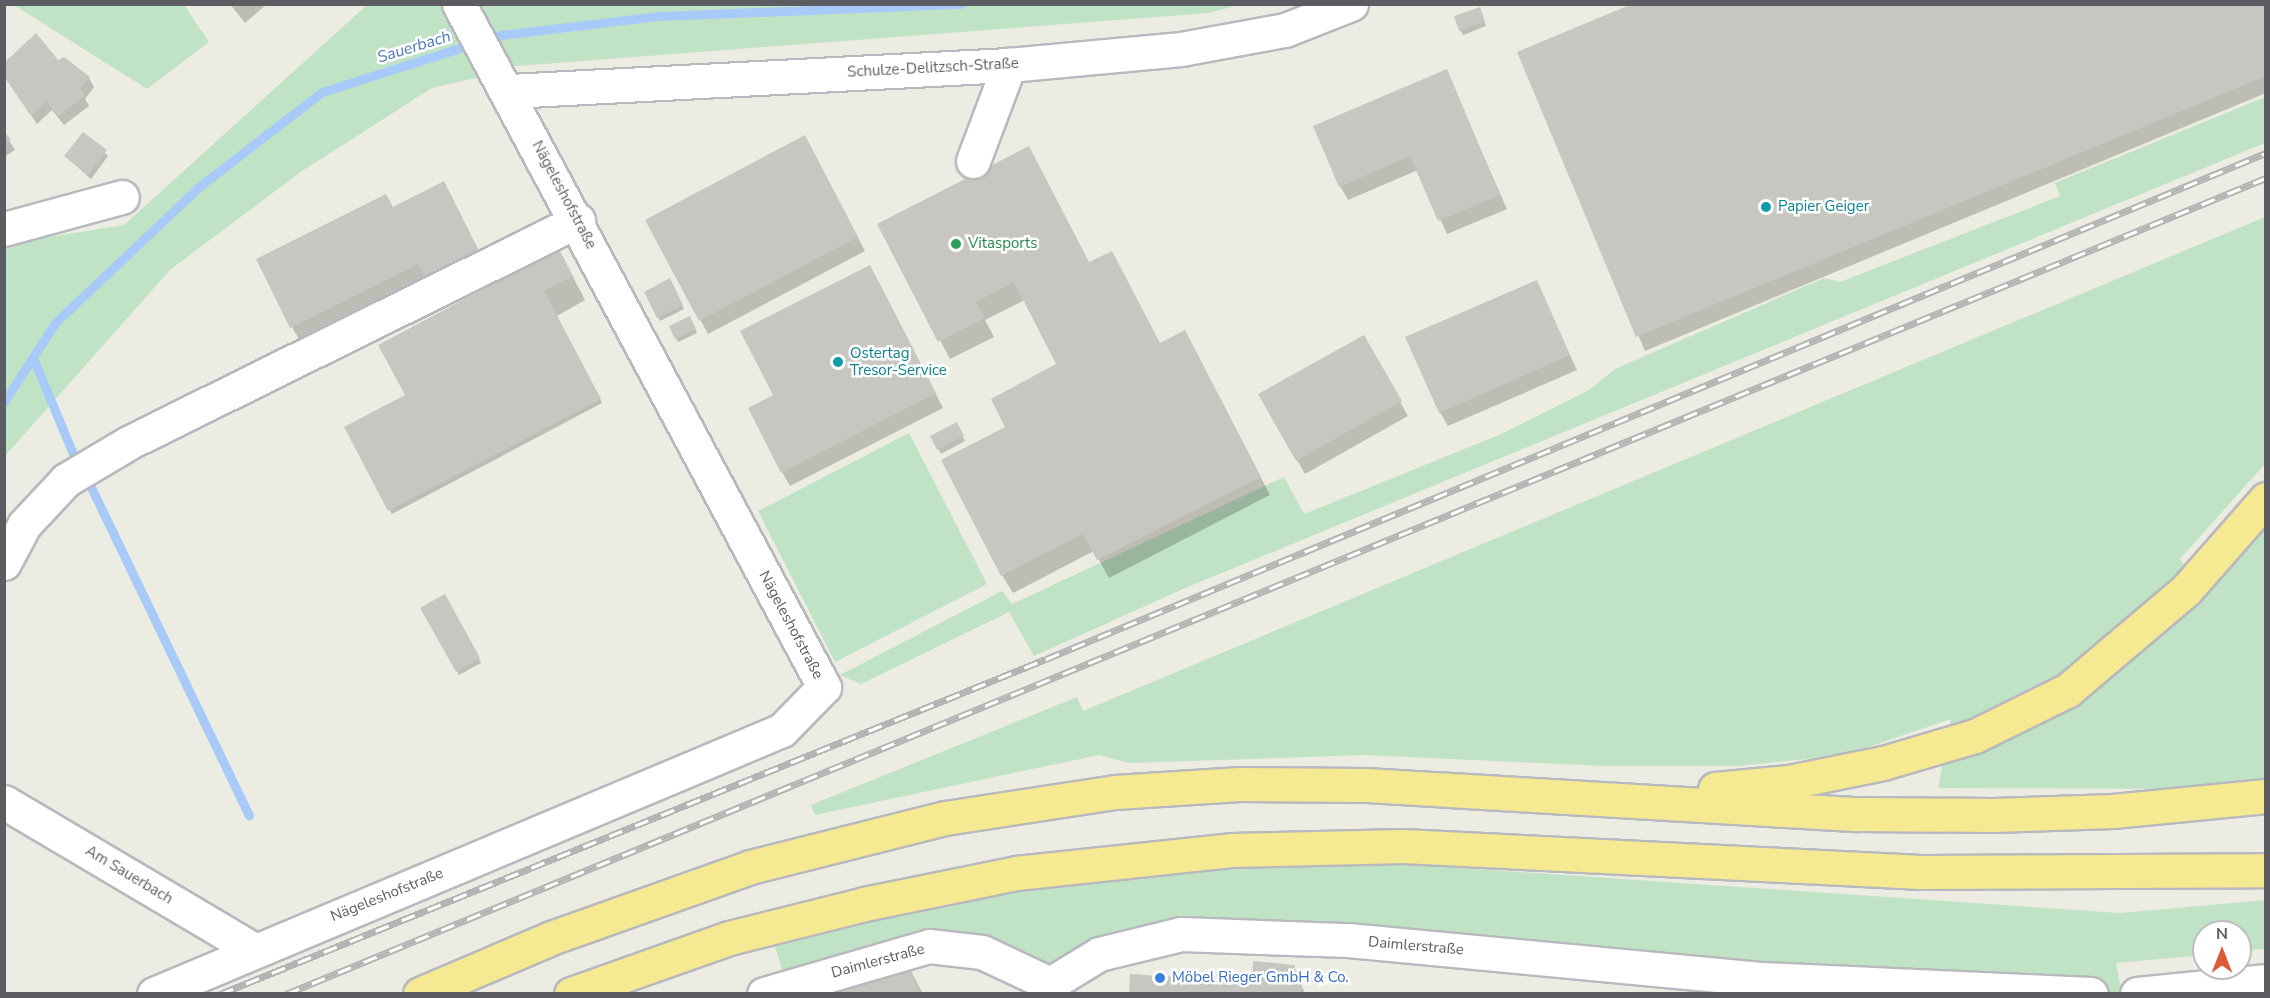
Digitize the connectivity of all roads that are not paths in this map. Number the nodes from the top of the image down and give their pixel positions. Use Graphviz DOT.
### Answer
graph roads {
  1 [pos="459,4"];
  2 [pos="1351,4"];
  3 [pos="1009,65"];
  4 [pos="503,82"];
  5 [pos="974,161"];
  6 [pos="122,197"];
  7 [pos="578,221"];
  8 [pos="4,229"];
  9 [pos="2265,499"];
  10 [pos="4,563"];
  11 [pos="2265,796"];
  12 [pos="1594,797"];
  13 [pos="4,802"];
  14 [pos="2265,850"];
  15 [pos="2130,870"];
  16 [pos="2265,870"];
  17 [pos="253,949"];
  18 [pos="2265,981"];
  19 [pos="1047,989"];
  20 [pos="154,993"];
  21 [pos="420,993"];
  22 [pos="572,993"];
  23 [pos="764,993"];
  24 [pos="2091,993"];
  25 [pos="2137,993"];
  1 -- 4 [label="street, Nägeleshofstraße"];
  2 -- 3 [label="street, Schulze-Delitzsch-Straße"];
  3 -- 4 [label="street, Schulze-Delitzsch-Straße"];
  3 -- 5 [label="street"];
  4 -- 7 [label="street, Nägeleshofstraße"];
  6 -- 8 [label="street"];
  7 -- 10 [label="street"];
  7 -- 17 [label="street, Nägeleshofstraße"];
  9 -- 12 [label="highway"];
  11 -- 12 [label="highway"];
  12 -- 21 [label="highway"];
  13 -- 17 [label="street, Am Sauerbach"];
  14 -- 15 [label="highway"];
  15 -- 16 [label="highway"];
  15 -- 22 [label="highway"];
  17 -- 20 [label="street, Nägeleshofstraße"];
  18 -- 25 [label="street"];
  19 -- 23 [label="street, Daimlerstraße"];
  19 -- 24 [label="street, Daimlerstraße"];
}
